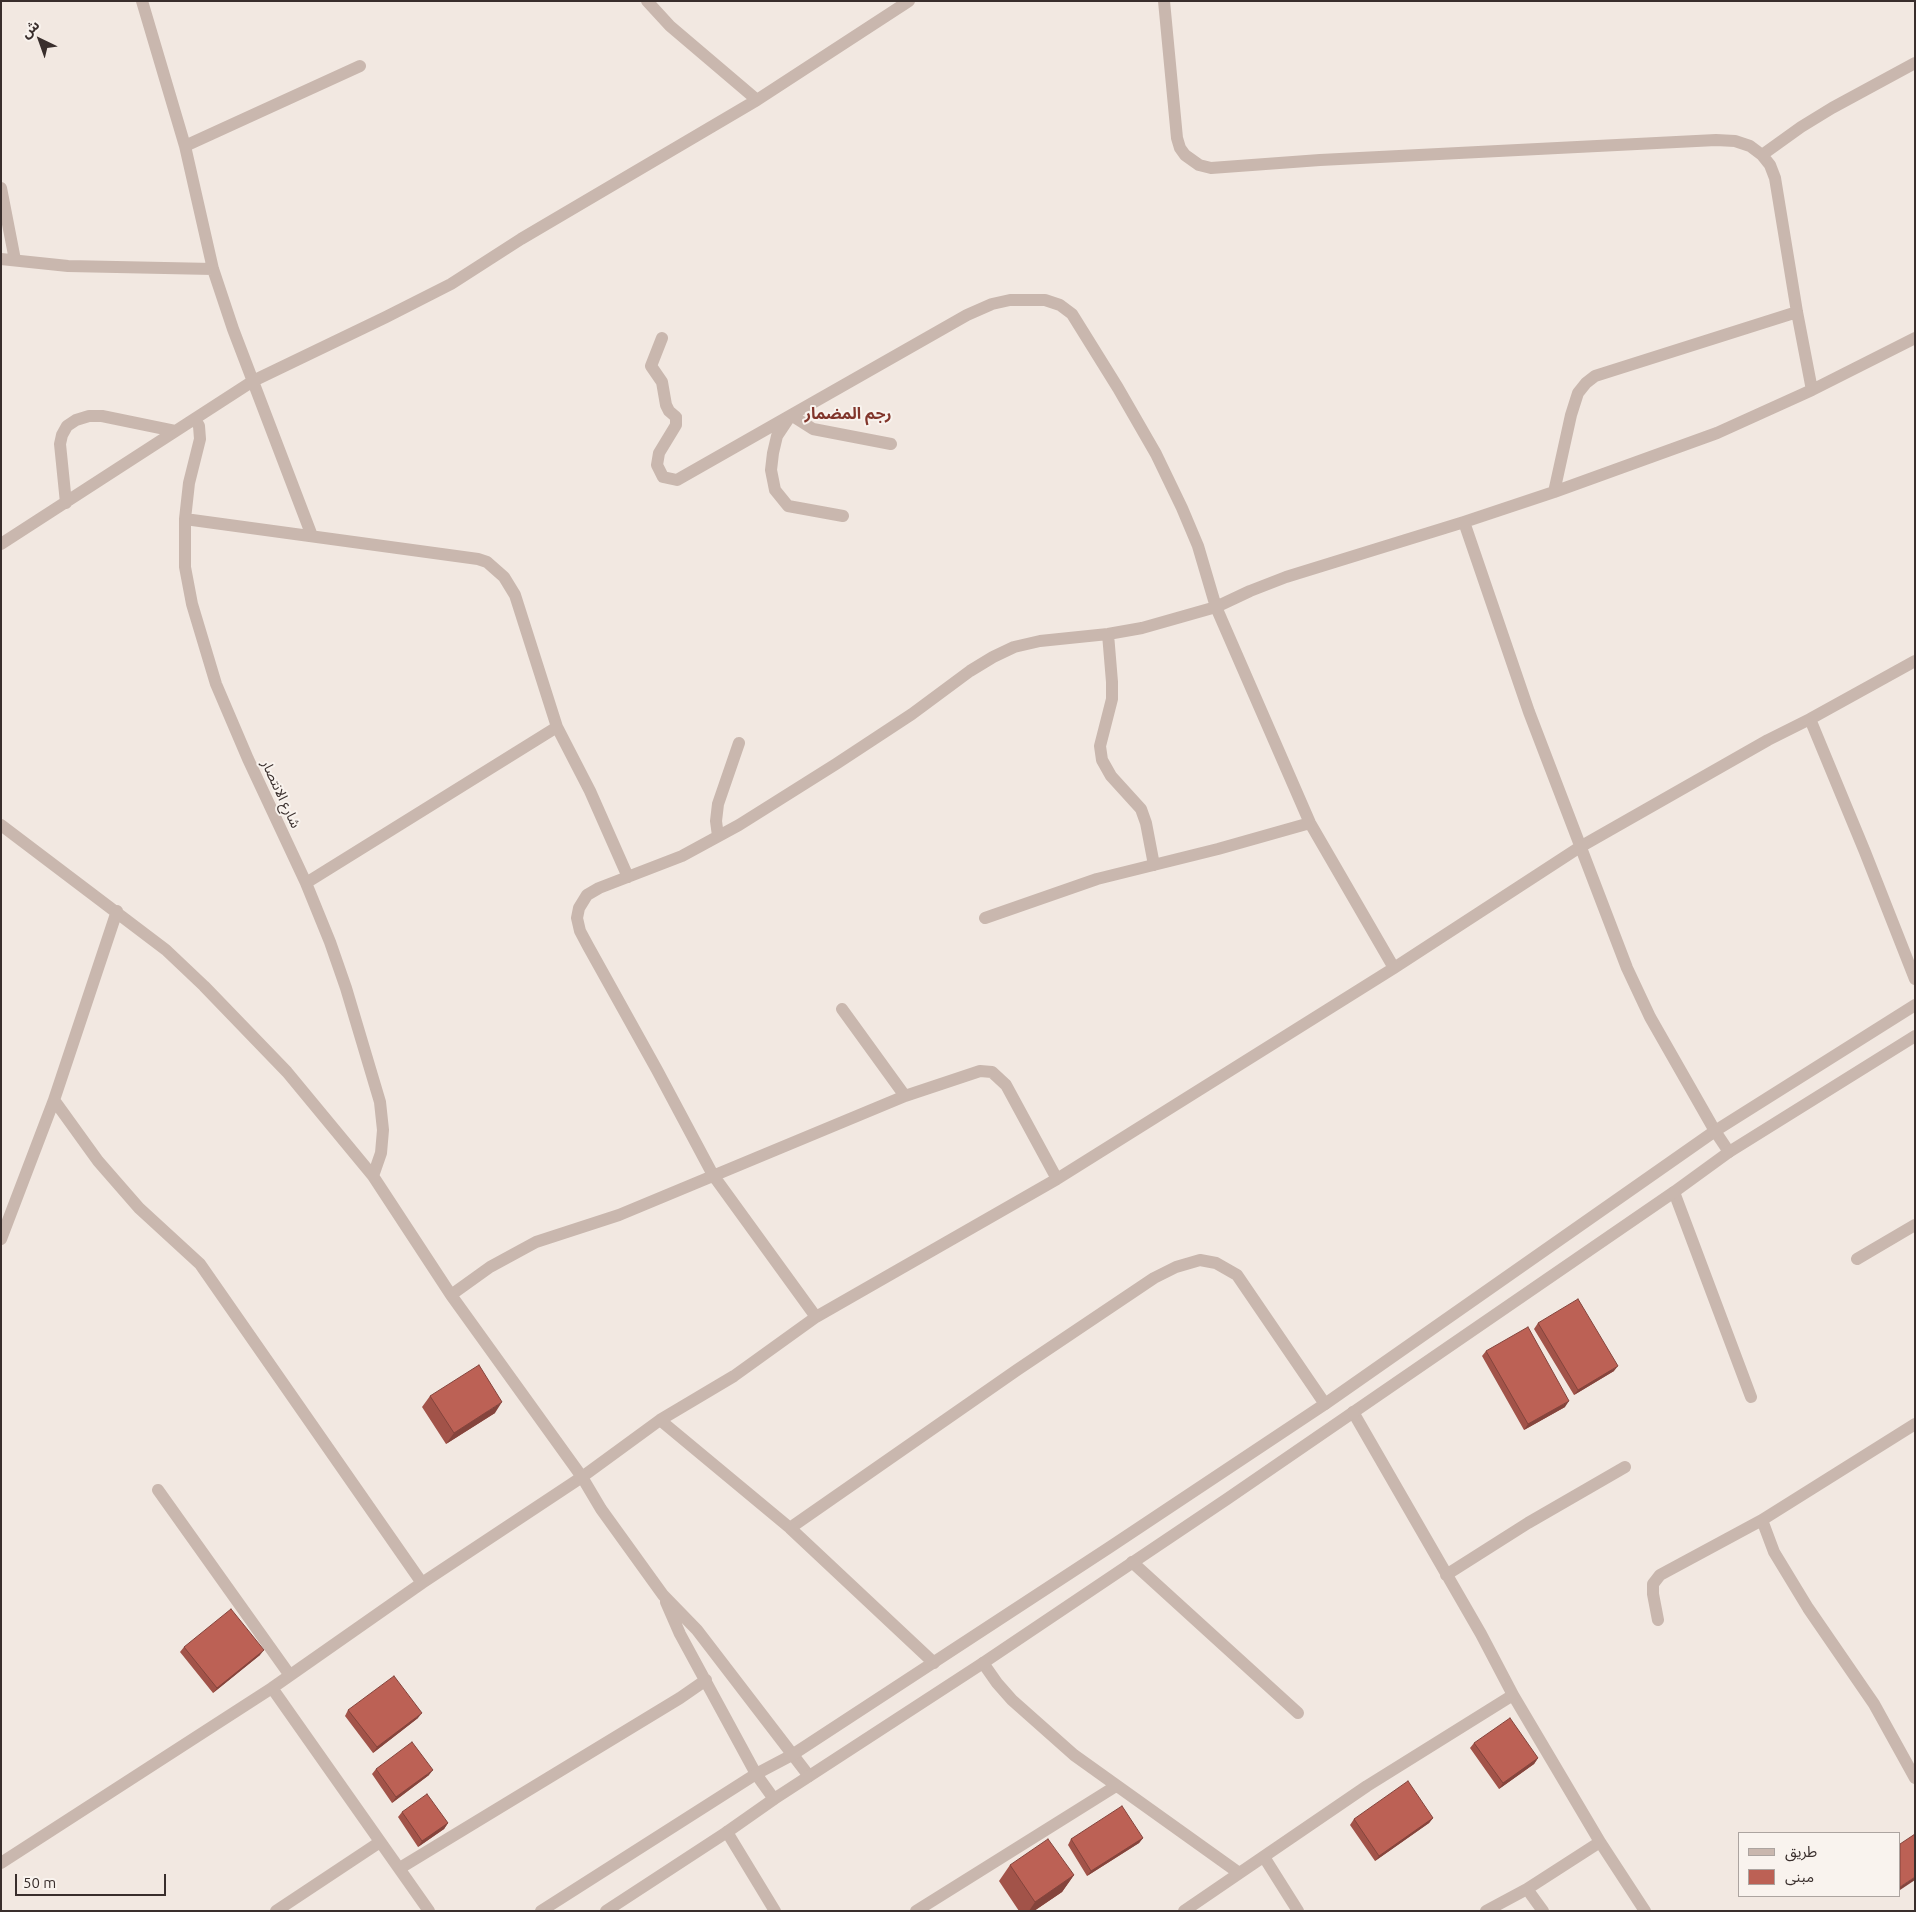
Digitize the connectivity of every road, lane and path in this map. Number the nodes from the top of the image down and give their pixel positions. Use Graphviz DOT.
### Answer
graph roads {
  1 [pos="136,1"];
  2 [pos="142,1"];
  3 [pos="647,1"];
  4 [pos="908,1"];
  5 [pos="1164,1"];
  6 [pos="1915,63"];
  7 [pos="360,66"];
  8 [pos="757,100"];
  9 [pos="185,146"];
  10 [pos="1762,155"];
  11 [pos="1,188"];
  12 [pos="1,258"];
  13 [pos="15,260"];
  14 [pos="213,269"];
  15 [pos="1797,312"];
  16 [pos="662,338"];
  17 [pos="1915,338"];
  18 [pos="254,382"];
  19 [pos="1812,390"];
  20 [pos="791,415"];
  21 [pos="195,418"];
  22 [pos="176,432"];
  23 [pos="891,444"];
  24 [pos="1554,492"];
  25 [pos="66,503"];
  26 [pos="843,516"];
  27 [pos="185,519"];
  28 [pos="1464,522"];
  29 [pos="312,536"];
  30 [pos="1,544"];
  31 [pos="1216,607"];
  32 [pos="1108,634"];
  33 [pos="1915,661"];
  34 [pos="1810,720"];
  35 [pos="558,727"];
  36 [pos="738,743"];
  37 [pos="1310,823"];
  38 [pos="1,825"];
  39 [pos="718,836"];
  40 [pos="1580,847"];
  41 [pos="1154,865"];
  42 [pos="628,877"];
  43 [pos="306,883"];
  44 [pos="117,912"];
  45 [pos="985,918"];
  46 [pos="1394,968"];
  47 [pos="1915,979"];
  48 [pos="1915,1004"];
  49 [pos="842,1009"];
  50 [pos="1915,1036"];
  51 [pos="905,1096"];
  52 [pos="54,1100"];
  53 [pos="1715,1131"];
  54 [pos="1729,1152"];
  55 [pos="713,1175"];
  56 [pos="372,1176"];
  57 [pos="1057,1179"];
  58 [pos="1674,1192"];
  59 [pos="1915,1225"];
  60 [pos="1,1238"];
  61 [pos="1857,1259"];
  62 [pos="451,1295"];
  63 [pos="816,1317"];
  64 [pos="1751,1397"];
  65 [pos="1325,1404"];
  66 [pos="1353,1412"];
  67 [pos="660,1420"];
  68 [pos="1915,1424"];
  69 [pos="1625,1467"];
  70 [pos="582,1477"];
  71 [pos="158,1490"];
  72 [pos="1762,1520"];
  73 [pos="790,1528"];
  74 [pos="1132,1562"];
  75 [pos="1446,1575"];
  76 [pos="422,1583"];
  77 [pos="663,1596"];
  78 [pos="1658,1620"];
  79 [pos="983,1662"];
  80 [pos="934,1664"];
  81 [pos="290,1674"];
  82 [pos="706,1680"];
  83 [pos="272,1688"];
  84 [pos="1513,1695"];
  85 [pos="1298,1713"];
  86 [pos="792,1755"];
  87 [pos="756,1774"];
  88 [pos="809,1776"];
  89 [pos="1915,1778"];
  90 [pos="1116,1786"];
  91 [pos="774,1798"];
  92 [pos="727,1832"];
  93 [pos="380,1842"];
  94 [pos="1600,1842"];
  95 [pos="1264,1857"];
  96 [pos="1,1862"];
  97 [pos="400,1868"];
  98 [pos="1239,1873"];
  99 [pos="1528,1890"];
  100 [pos="276,1911"];
  101 [pos="429,1911"];
  102 [pos="541,1911"];
  103 [pos="606,1911"];
  104 [pos="775,1911"];
  105 [pos="916,1911"];
  106 [pos="1184,1911"];
  107 [pos="1298,1911"];
  108 [pos="1486,1911"];
  109 [pos="1543,1911"];
  110 [pos="1645,1911"];
  1 -- 2 [label="street"];
  2 -- 9 [label="street"];
  3 -- 8 [label="street"];
  4 -- 8 [label="street"];
  5 -- 10 [label="street"];
  6 -- 10 [label="street"];
  7 -- 9 [label="street"];
  8 -- 18 [label="street"];
  9 -- 14 [label="street"];
  10 -- 15 [label="street"];
  11 -- 13 [label="street"];
  12 -- 13 [label="street"];
  13 -- 14 [label="street"];
  14 -- 18 [label="street"];
  15 -- 19 [label="street"];
  15 -- 24 [label="street"];
  16 -- 20 [label="street"];
  17 -- 19 [label="street"];
  18 -- 21 [label="street"];
  18 -- 29 [label="street"];
  19 -- 24 [label="street"];
  20 -- 23 [label="street"];
  20 -- 26 [label="street"];
  20 -- 31 [label="street"];
  21 -- 22 [label="street"];
  21 -- 27 [label="street, شارع الانتصار"];
  22 -- 25 [label="street"];
  22 -- 25 [label="street"];
  24 -- 28 [label="street"];
  25 -- 30 [label="street"];
  27 -- 29 [label="street"];
  27 -- 43 [label="street, شارع الانتصار"];
  28 -- 31 [label="street"];
  28 -- 40 [label="street"];
  29 -- 35 [label="street"];
  31 -- 32 [label="street"];
  31 -- 37 [label="street"];
  32 -- 39 [label="street"];
  32 -- 41 [label="street"];
  33 -- 34 [label="street"];
  34 -- 40 [label="street"];
  34 -- 47 [label="street"];
  35 -- 42 [label="street"];
  35 -- 43 [label="street"];
  36 -- 39 [label="street"];
  37 -- 41 [label="street"];
  37 -- 46 [label="street"];
  38 -- 44 [label="street"];
  39 -- 42 [label="street"];
  40 -- 46 [label="street"];
  40 -- 53 [label="street"];
  41 -- 45 [label="street"];
  42 -- 55 [label="street"];
  43 -- 56 [label="street, شارع الانتصار"];
  44 -- 52 [label="street"];
  44 -- 56 [label="street"];
  46 -- 57 [label="street"];
  48 -- 53 [label="street"];
  49 -- 51 [label="street"];
  50 -- 54 [label="street"];
  51 -- 55 [label="street"];
  51 -- 57 [label="street"];
  52 -- 60 [label="street"];
  52 -- 76 [label="street"];
  53 -- 54 [label="street"];
  53 -- 65 [label="street"];
  54 -- 58 [label="street"];
  55 -- 62 [label="street"];
  55 -- 63 [label="street"];
  56 -- 62 [label="street"];
  57 -- 63 [label="street"];
  58 -- 64 [label="street"];
  58 -- 66 [label="street"];
  59 -- 61 [label="street"];
  62 -- 70 [label="street"];
  63 -- 67 [label="street"];
  65 -- 73 [label="street"];
  65 -- 80 [label="street"];
  66 -- 74 [label="street"];
  66 -- 75 [label="street"];
  67 -- 70 [label="street"];
  67 -- 73 [label="street"];
  68 -- 72 [label="street"];
  69 -- 75 [label="street"];
  70 -- 76 [label="street"];
  70 -- 77 [label="street"];
  71 -- 81 [label="street"];
  72 -- 78 [label="street"];
  72 -- 89 [label="street"];
  73 -- 80 [label="street"];
  74 -- 79 [label="street"];
  74 -- 85 [label="street"];
  75 -- 84 [label="street"];
  76 -- 81 [label="street"];
  77 -- 82 [label="street"];
  77 -- 86 [label="street"];
  79 -- 88 [label="street"];
  79 -- 90 [label="street"];
  80 -- 86 [label="street"];
  81 -- 83 [label="street"];
  82 -- 87 [label="street"];
  82 -- 97 [label="street"];
  83 -- 93 [label="street"];
  83 -- 96 [label="street"];
  84 -- 94 [label="street"];
  84 -- 95 [label="street"];
  86 -- 87 [label="street"];
  86 -- 88 [label="street"];
  87 -- 91 [label="street"];
  87 -- 102 [label="street"];
  88 -- 91 [label="street"];
  90 -- 98 [label="street"];
  90 -- 105 [label="street"];
  91 -- 92 [label="street"];
  92 -- 103 [label="street"];
  92 -- 104 [label="street"];
  93 -- 97 [label="street"];
  93 -- 100 [label="street"];
  94 -- 99 [label="street"];
  94 -- 110 [label="street"];
  95 -- 98 [label="street"];
  95 -- 107 [label="street"];
  97 -- 101 [label="street"];
  98 -- 106 [label="street"];
  99 -- 108 [label="street"];
  99 -- 109 [label="street"];
}
